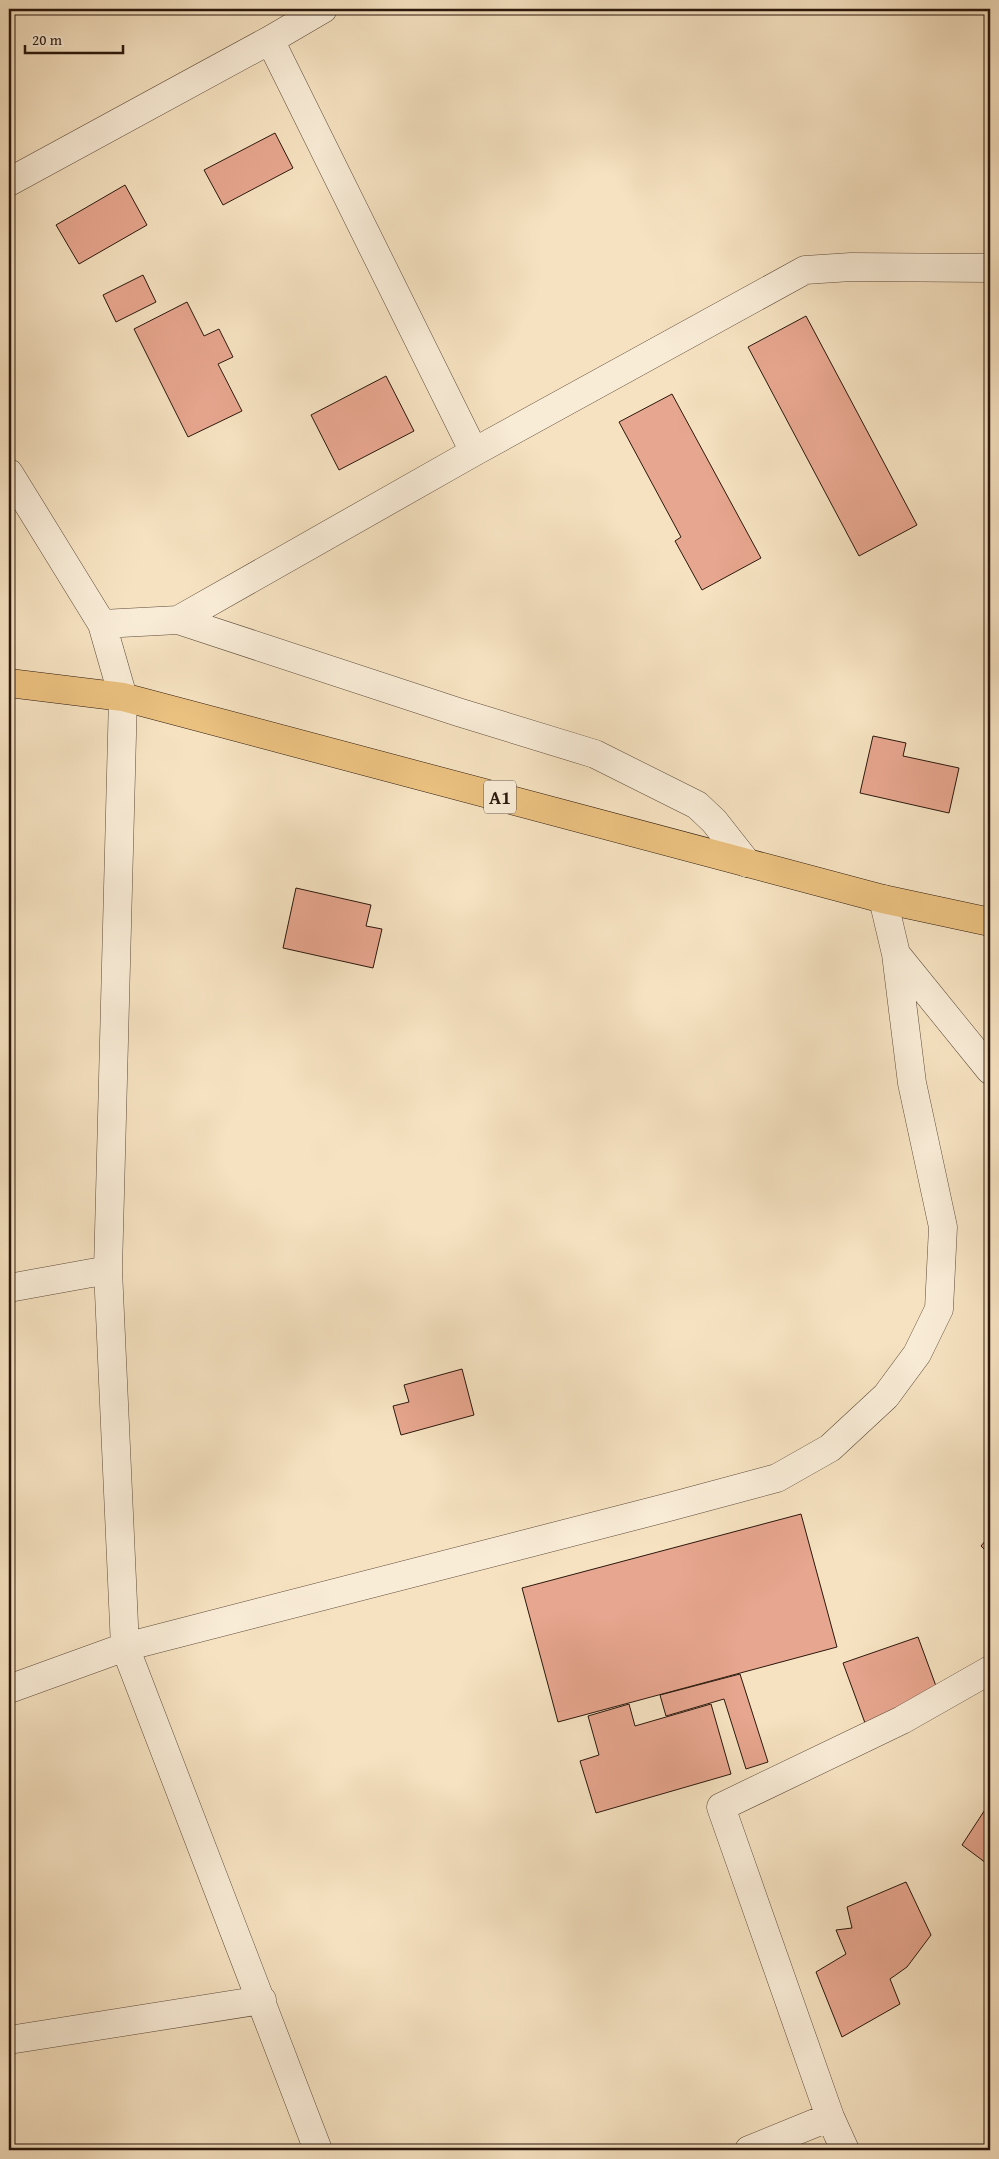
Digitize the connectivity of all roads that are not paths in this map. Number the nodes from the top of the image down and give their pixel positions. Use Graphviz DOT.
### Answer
graph roads {
  1 [pos="323,9"];
  2 [pos="270,40"];
  3 [pos="9,182"];
  4 [pos="990,268"];
  5 [pos="474,452"];
  6 [pos="9,473"];
  7 [pos="178,620"];
  8 [pos="102,624"];
  9 [pos="9,683"];
  10 [pos="123,697"];
  11 [pos="747,863"];
  12 [pos="883,899"];
  13 [pos="990,922"];
  14 [pos="896,954"];
  15 [pos="990,1070"];
  16 [pos="108,1270"];
  17 [pos="9,1288"];
  18 [pos="126,1647"];
  19 [pos="990,1670"];
  20 [pos="9,1689"];
  21 [pos="262,2000"];
  22 [pos="9,2040"];
  23 [pos="830,2118"];
  24 [pos="318,2150"];
  25 [pos="749,2150"];
  26 [pos="845,2150"];
  1 -- 2 [label="street"];
  2 -- 3 [label="street"];
  2 -- 5 [label="street"];
  4 -- 5 [label="street"];
  5 -- 7 [label="street"];
  6 -- 8 [label="street"];
  7 -- 8 [label="street"];
  7 -- 11 [label="street"];
  8 -- 10 [label="street"];
  9 -- 10 [label="main road, A1"];
  10 -- 11 [label="main road, A1"];
  10 -- 16 [label="street"];
  11 -- 12 [label="main road, A1"];
  12 -- 13 [label="main road, A1"];
  12 -- 14 [label="street"];
  14 -- 15 [label="street"];
  14 -- 18 [label="street"];
  16 -- 17 [label="street"];
  16 -- 18 [label="street"];
  18 -- 20 [label="street"];
  18 -- 21 [label="street"];
  19 -- 23 [label="street"];
  21 -- 22 [label="street"];
  21 -- 24 [label="street"];
  23 -- 25 [label="street"];
  23 -- 26 [label="street"];
}
